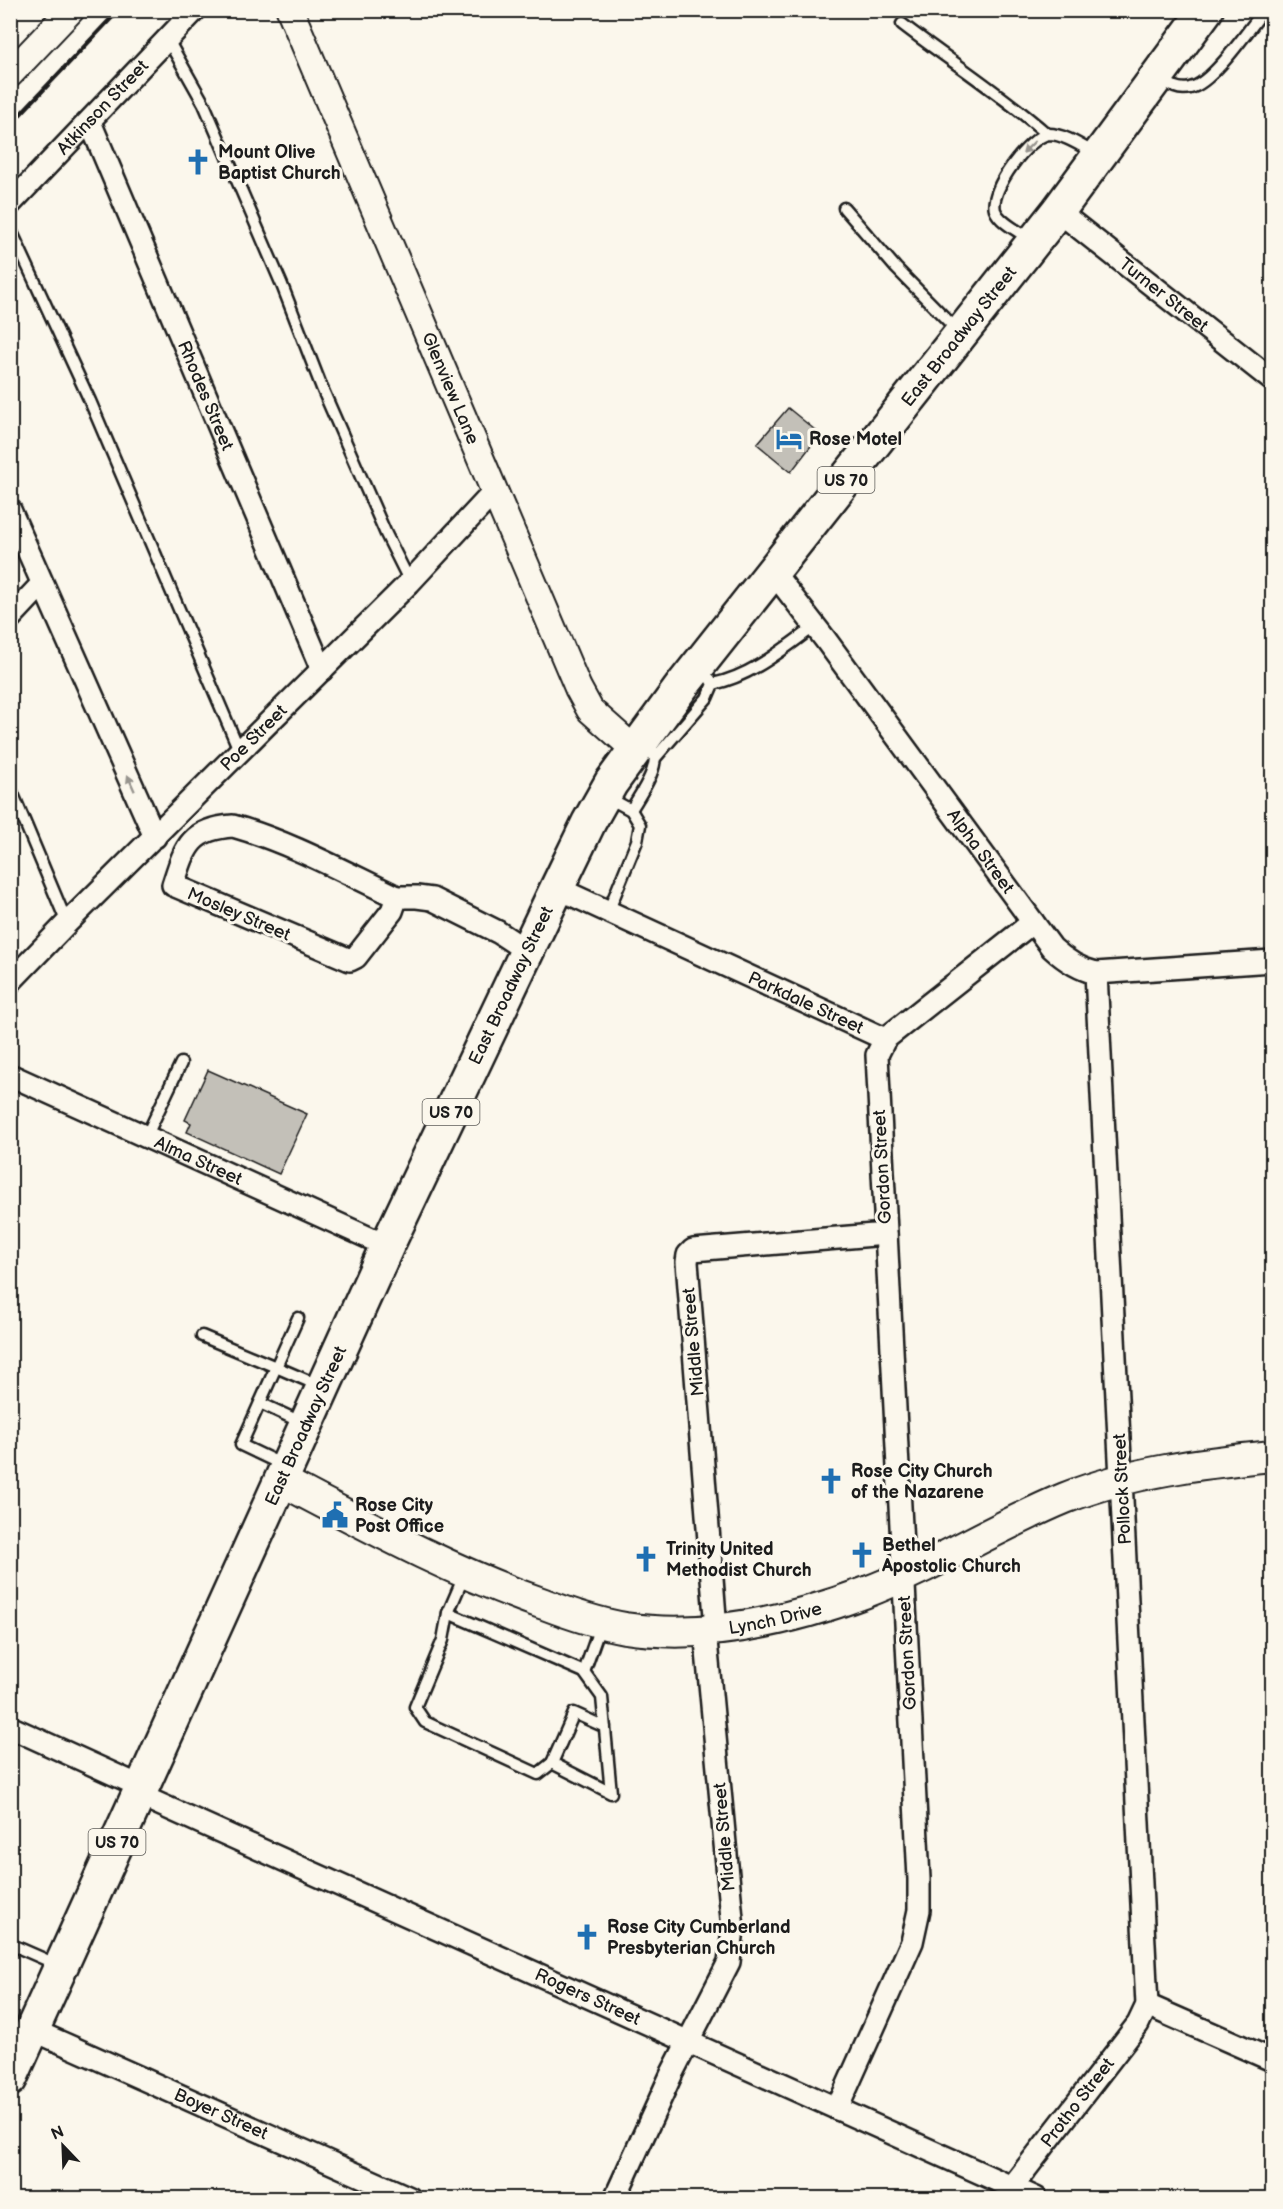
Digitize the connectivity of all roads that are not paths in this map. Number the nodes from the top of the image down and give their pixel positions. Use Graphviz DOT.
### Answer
graph roads {
  1 [pos="195,10"];
  2 [pos="290,10"];
  3 [pos="1206,10"];
  4 [pos="1264,10"];
  5 [pos="60,15"];
  6 [pos="902,24"];
  7 [pos="168,40"];
  8 [pos="10,74"];
  9 [pos="1157,76"];
  10 [pos="90,122"];
  11 [pos="1047,134"];
  12 [pos="1099,156"];
  13 [pos="10,204"];
  14 [pos="843,208"];
  15 [pos="1058,211"];
  16 [pos="10,228"];
  17 [pos="1034,242"];
  18 [pos="962,334"];
  19 [pos="1272,378"];
  20 [pos="495,491"];
  21 [pos="10,510"];
  22 [pos="773,572"];
  23 [pos="410,582"];
  24 [pos="42,584"];
  25 [pos="10,618"];
  26 [pos="815,626"];
  27 [pos="322,670"];
  28 [pos="706,674"];
  29 [pos="645,749"];
  30 [pos="240,752"];
  31 [pos="10,787"];
  32 [pos="618,803"];
  33 [pos="155,837"];
  34 [pos="557,888"];
  35 [pos="397,897"];
  36 [pos="608,912"];
  37 [pos="1033,921"];
  38 [pos="67,923"];
  39 [pos="527,951"];
  40 [pos="1272,961"];
  41 [pos="1096,973"];
  42 [pos="10,982"];
  43 [pos="885,1039"];
  44 [pos="181,1063"];
  45 [pos="10,1075"];
  46 [pos="146,1137"];
  47 [pos="886,1234"];
  48 [pos="387,1246"];
  49 [pos="298,1318"];
  50 [pos="202,1336"];
  51 [pos="276,1367"];
  52 [pos="322,1387"];
  53 [pos="260,1403"];
  54 [pos="306,1424"];
  55 [pos="1272,1456"];
  56 [pos="283,1473"];
  57 [pos="1121,1479"];
  58 [pos="465,1572"];
  59 [pos="903,1576"];
  60 [pos="448,1613"];
  61 [pos="601,1623"];
  62 [pos="710,1630"];
  63 [pos="584,1672"];
  64 [pos="10,1727"];
  65 [pos="605,1727"];
  66 [pos="552,1763"];
  67 [pos="141,1791"];
  68 [pos="10,1944"];
  69 [pos="61,1966"];
  70 [pos="1147,2005"];
  71 [pos="33,2030"];
  72 [pos="688,2042"];
  73 [pos="1272,2060"];
  74 [pos="10,2079"];
  75 [pos="837,2109"];
  76 [pos="1011,2193"];
  77 [pos="410,2199"];
  78 [pos="615,2199"];
  79 [pos="1036,2199"];
  1 -- 7 [label="street, Atkinson Street"];
  2 -- 20 [label="street, Glenview Lane"];
  3 -- 9 [label="main road, East Broadway Street / US 70"];
  4 -- 9 [label="lane"];
  5 -- 8 [label="street"];
  6 -- 11 [label="lane"];
  7 -- 10 [label="street, Atkinson Street"];
  7 -- 23 [label="lane"];
  9 -- 12 [label="main road, East Broadway Street / US 70"];
  10 -- 13 [label="street, Atkinson Street"];
  10 -- 27 [label="street, Rhodes Street"];
  11 -- 12 [label="lane"];
  11 -- 17 [label="lane, one-way"];
  12 -- 15 [label="main road, East Broadway Street / US 70"];
  14 -- 18 [label="lane"];
  15 -- 17 [label="main road, East Broadway Street / US 70"];
  15 -- 19 [label="street, Turner Street"];
  16 -- 30 [label="lane"];
  17 -- 18 [label="main road, East Broadway Street / US 70"];
  18 -- 22 [label="main road, East Broadway Street / US 70"];
  20 -- 23 [label="street, Poe Street"];
  20 -- 29 [label="street, Glenview Lane"];
  21 -- 24 [label="street"];
  22 -- 26 [label="street, Alpha Street"];
  22 -- 28 [label="main road, East Broadway Street / US 70"];
  23 -- 27 [label="street, Poe Street"];
  24 -- 25 [label="street"];
  33 -- 24 [label="street, one-way"];
  26 -- 28 [label="lane"];
  26 -- 37 [label="street, Alpha Street"];
  27 -- 30 [label="street, Poe Street"];
  28 -- 29 [label="main road, East Broadway Street / US 70"];
  29 -- 32 [label="main road, East Broadway Street / US 70"];
  30 -- 33 [label="street, Poe Street"];
  31 -- 38 [label="lane"];
  32 -- 34 [label="main road, East Broadway Street / US 70"];
  32 -- 36 [label="lane"];
  33 -- 38 [label="street, Poe Street"];
  34 -- 36 [label="street, Parkdale Street"];
  34 -- 39 [label="main road, East Broadway Street / US 70"];
  35 -- 35 [label="street, Mosley Street"];
  35 -- 39 [label="street, Mosley Street"];
  36 -- 43 [label="street, Parkdale Street"];
  37 -- 41 [label="street, Alpha Street"];
  37 -- 43 [label="street, Parkdale Street"];
  38 -- 42 [label="street, Poe Street"];
  39 -- 48 [label="main road, East Broadway Street / US 70"];
  40 -- 41 [label="street, Alpha Street"];
  41 -- 57 [label="street, Pollock Street"];
  43 -- 47 [label="street, Gordon Street"];
  44 -- 46 [label="lane"];
  45 -- 46 [label="street, Alma Street"];
  46 -- 48 [label="street, Alma Street"];
  47 -- 59 [label="street, Gordon Street"];
  47 -- 62 [label="street, Middle Street"];
  48 -- 52 [label="main road, East Broadway Street / US 70"];
  49 -- 51 [label="lane"];
  50 -- 51 [label="lane"];
  51 -- 52 [label="lane"];
  51 -- 53 [label="lane"];
  52 -- 54 [label="main road, East Broadway Street / US 70"];
  53 -- 54 [label="lane"];
  53 -- 56 [label="lane"];
  54 -- 56 [label="main road, East Broadway Street / US 70"];
  55 -- 57 [label="main road, Lynch Drive"];
  56 -- 58 [label="main road, Lynch Drive"];
  56 -- 67 [label="main road, East Broadway Street / US 70"];
  57 -- 59 [label="main road, Lynch Drive"];
  57 -- 70 [label="street, Pollock Street"];
  58 -- 60 [label="lane"];
  58 -- 61 [label="main road, Lynch Drive"];
  59 -- 62 [label="main road, Lynch Drive"];
  59 -- 75 [label="street, Gordon Street"];
  60 -- 63 [label="lane"];
  60 -- 66 [label="lane"];
  61 -- 62 [label="main road, Lynch Drive"];
  61 -- 63 [label="lane"];
  62 -- 72 [label="street, Middle Street"];
  63 -- 65 [label="lane"];
  64 -- 67 [label="street, Rogers Street"];
  65 -- 66 [label="lane"];
  65 -- 66 [label="lane"];
  67 -- 69 [label="main road, East Broadway Street / US 70"];
  67 -- 72 [label="street, Rogers Street"];
  68 -- 69 [label="lane"];
  69 -- 71 [label="main road, East Broadway Street / US 70"];
  70 -- 73 [label="street"];
  70 -- 76 [label="street, Protho Street"];
  71 -- 74 [label="main road, East Broadway Street / US 70"];
  71 -- 77 [label="street, Boyer Street"];
  72 -- 75 [label="street, Rogers Street"];
  72 -- 78 [label="street, Middle Street"];
  75 -- 76 [label="street, Rogers Street"];
  76 -- 79 [label="street, Rogers Street"];
}
